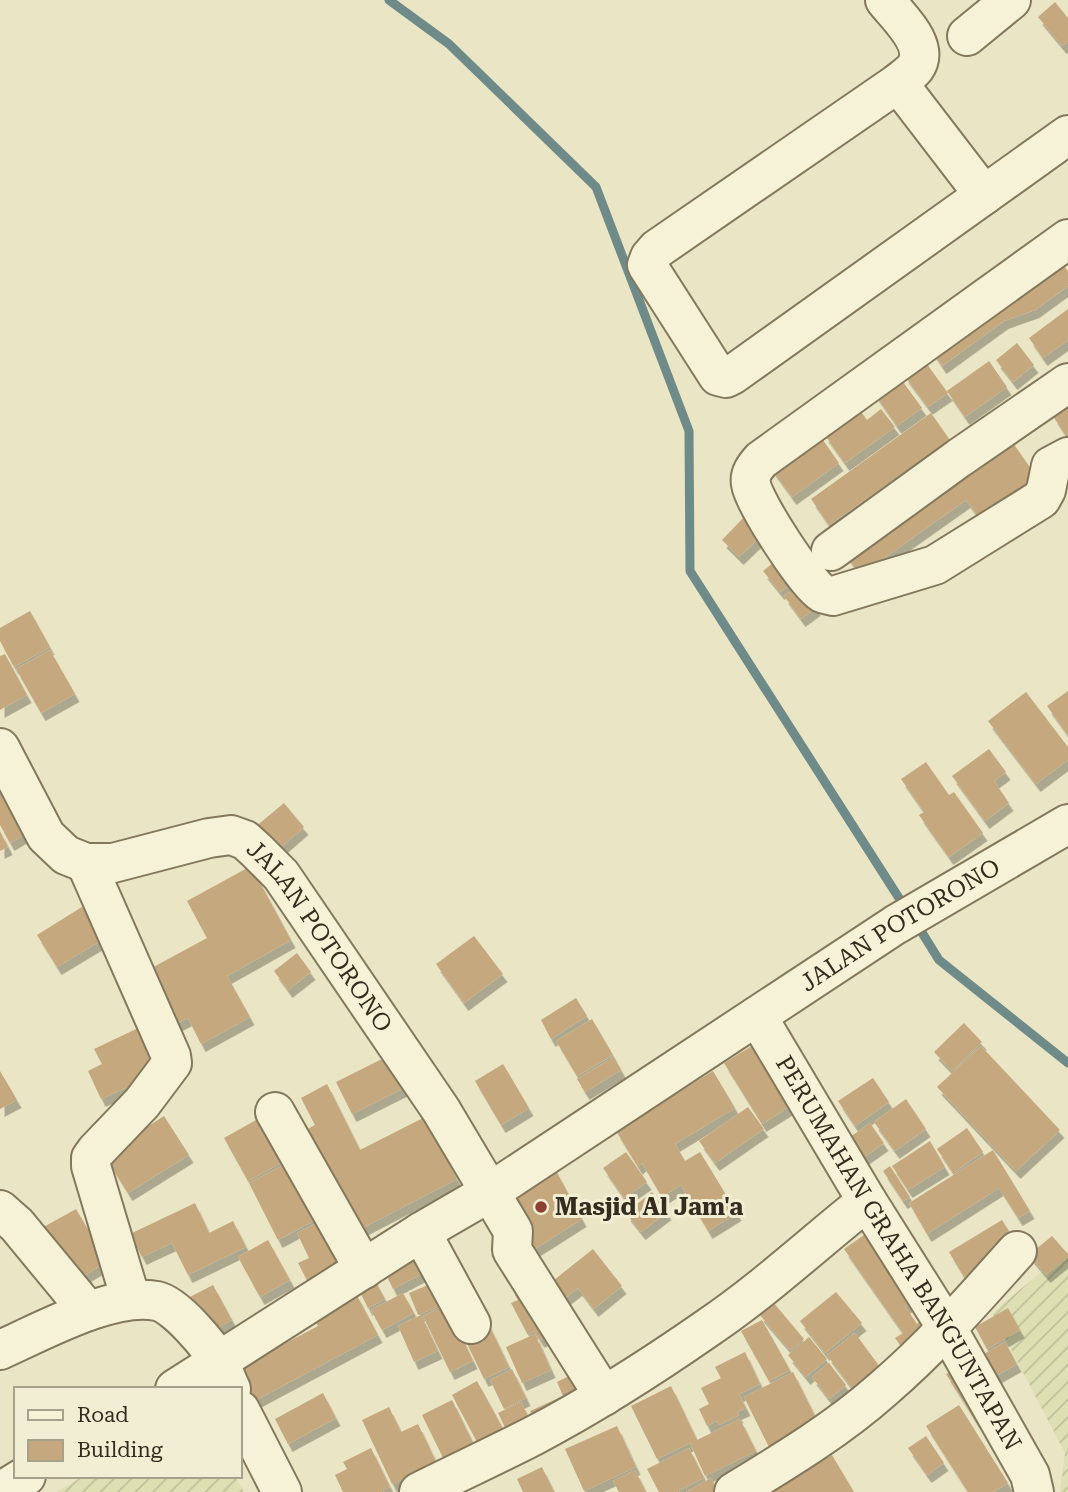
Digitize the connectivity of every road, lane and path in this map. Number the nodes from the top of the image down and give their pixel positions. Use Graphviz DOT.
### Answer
graph roads {
  1 [pos="885,0"];
  2 [pos="1011,0"];
  3 [pos="967,36"];
  4 [pos="898,83"];
  5 [pos="1068,135"];
  6 [pos="984,195"];
  7 [pos="1068,239"];
  8 [pos="1068,383"];
  9 [pos="1014,420"];
  10 [pos="1060,462"];
  11 [pos="831,551"];
  12 [pos="0,748"];
  13 [pos="1068,824"];
  14 [pos="86,863"];
  15 [pos="757,1016"];
  16 [pos="275,1112"];
  17 [pos="490,1192"];
  18 [pos="867,1201"];
  19 [pos="0,1210"];
  20 [pos="421,1232"];
  21 [pos="1017,1251"];
  22 [pos="364,1269"];
  23 [pos="131,1300"];
  24 [pos="88,1311"];
  25 [pos="471,1324"];
  26 [pos="947,1328"];
  27 [pos="0,1350"];
  28 [pos="225,1376"];
  29 [pos="183,1387"];
  30 [pos="604,1396"];
  31 [pos="242,1414"];
  32 [pos="23,1478"];
  33 [pos="0,1492"];
  34 [pos="282,1492"];
  35 [pos="419,1492"];
  36 [pos="734,1492"];
  37 [pos="1034,1492"];
  1 -- 4 [label="street"];
  2 -- 3 [label="street"];
  4 -- 6 [label="street"];
  4 -- 6 [label="street"];
  5 -- 6 [label="street"];
  7 -- 10 [label="street"];
  8 -- 9 [label="street"];
  9 -- 10 [label="street"];
  9 -- 11 [label="street"];
  12 -- 14 [label="street"];
  13 -- 15 [label="street, JALAN POTORONO"];
  14 -- 17 [label="street, JALAN POTORONO"];
  14 -- 23 [label="street"];
  15 -- 17 [label="street, JALAN POTORONO"];
  15 -- 18 [label="street, PERUMAHAN GRAHA BANGUNTAPAN"];
  16 -- 22 [label="street"];
  17 -- 20 [label="street, JALAN POTORONO"];
  17 -- 30 [label="street"];
  18 -- 26 [label="street, PERUMAHAN GRAHA BANGUNTAPAN"];
  18 -- 30 [label="street"];
  19 -- 24 [label="street"];
  20 -- 22 [label="street, JALAN POTORONO"];
  20 -- 25 [label="street"];
  21 -- 26 [label="street"];
  22 -- 28 [label="street, JALAN POTORONO"];
  23 -- 24 [label="street"];
  23 -- 28 [label="street"];
  24 -- 27 [label="street"];
  26 -- 36 [label="street"];
  26 -- 37 [label="street, PERUMAHAN GRAHA BANGUNTAPAN"];
  28 -- 29 [label="street, JALAN POTORONO"];
  30 -- 35 [label="street"];
  31 -- 34 [label="street"];
  32 -- 33 [label="street"];
}
